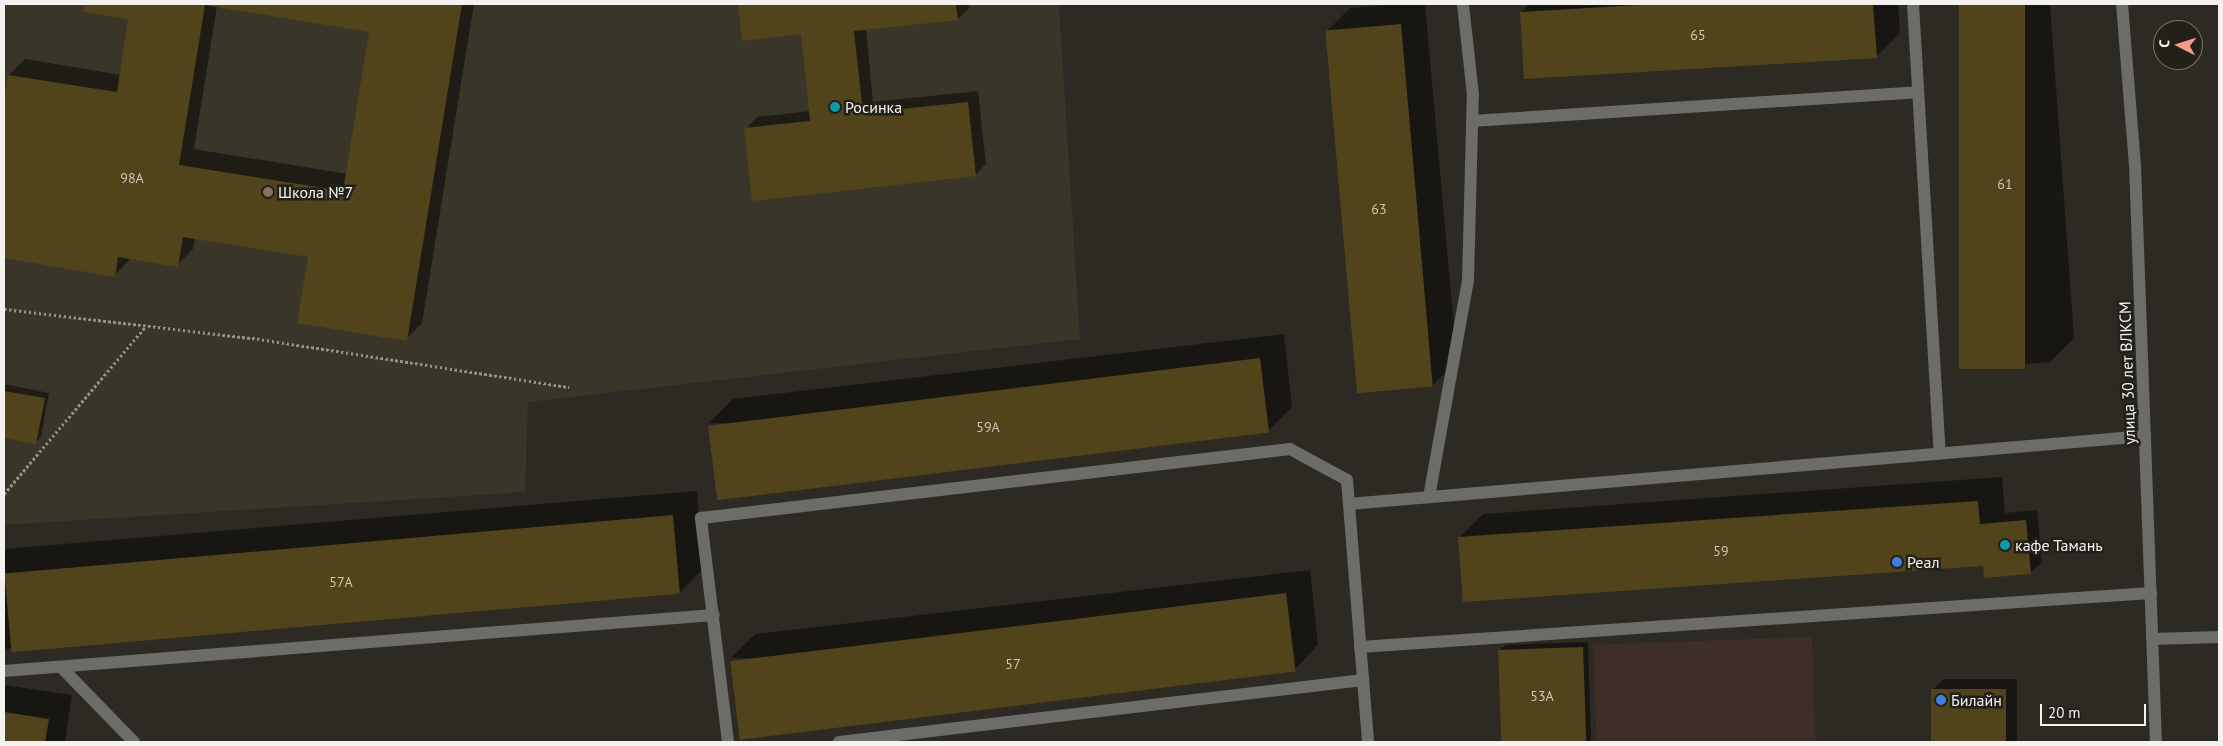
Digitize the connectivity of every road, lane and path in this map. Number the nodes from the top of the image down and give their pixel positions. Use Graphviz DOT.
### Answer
graph roads {
  1 [pos="1463,4"];
  2 [pos="1913,4"];
  3 [pos="2122,4"];
  4 [pos="1918,92"];
  5 [pos="1472,121"];
  6 [pos="4,308"];
  7 [pos="146,326"];
  8 [pos="569,387"];
  9 [pos="2145,436"];
  10 [pos="1940,453"];
  11 [pos="4,494"];
  12 [pos="1429,497"];
  13 [pos="1349,504"];
  14 [pos="2151,593"];
  15 [pos="714,615"];
  16 [pos="2219,636"];
  17 [pos="2153,639"];
  18 [pos="1360,647"];
  19 [pos="61,667"];
  20 [pos="4,671"];
  21 [pos="1363,680"];
  22 [pos="134,742"];
  23 [pos="728,742"];
  24 [pos="839,742"];
  25 [pos="1368,742"];
  26 [pos="2156,742"];
  1 -- 5 [label="street"];
  2 -- 4 [label="street"];
  3 -- 9 [label="street, улица 30 лет ВЛКСМ"];
  4 -- 5 [label="street"];
  4 -- 10 [label="street"];
  5 -- 12 [label="street"];
  6 -- 7 [label="path"];
  7 -- 8 [label="path"];
  7 -- 11 [label="path"];
  9 -- 10 [label="street"];
  9 -- 14 [label="street, улица 30 лет ВЛКСМ"];
  10 -- 12 [label="street"];
  12 -- 13 [label="street"];
  13 -- 15 [label="street"];
  13 -- 18 [label="street"];
  14 -- 17 [label="street, улица 30 лет ВЛКСМ"];
  14 -- 18 [label="street"];
  15 -- 19 [label="street"];
  15 -- 23 [label="street"];
  16 -- 17 [label="street"];
  17 -- 26 [label="street, улица 30 лет ВЛКСМ"];
  18 -- 21 [label="street"];
  19 -- 20 [label="street"];
  19 -- 22 [label="street"];
  21 -- 24 [label="street"];
  21 -- 25 [label="street"];
}
